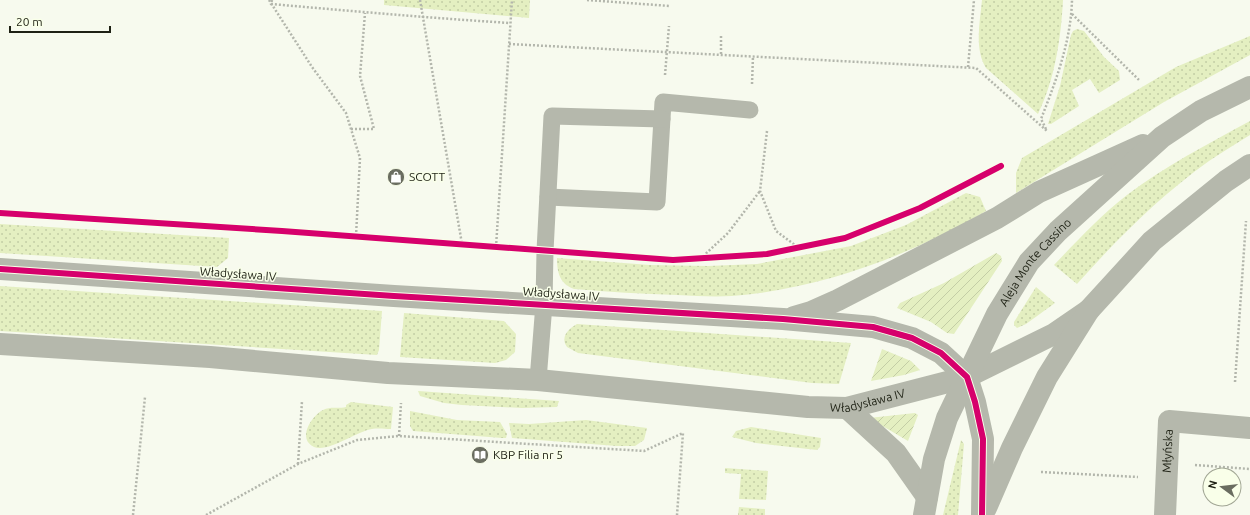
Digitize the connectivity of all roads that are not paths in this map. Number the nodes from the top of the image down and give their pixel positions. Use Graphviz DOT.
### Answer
graph roads {
  1 [pos="1250,87"];
  2 [pos="750,110"];
  3 [pos="662,119"];
  4 [pos="1162,137"];
  5 [pos="1250,165"];
  6 [pos="548,197"];
  7 [pos="0,268"];
  8 [pos="544,304"];
  9 [pos="1089,310"];
  10 [pos="783,319"];
  11 [pos="0,344"];
  12 [pos="966,376"];
  13 [pos="538,380"];
  14 [pos="847,408"];
  15 [pos="1250,428"];
  16 [pos="925,506"];
  17 [pos="983,515"];
  18 [pos="1165,515"];
  1 -- 4 [label="street, Aleja Monte Cassino"];
  2 -- 3 [label="lane"];
  3 -- 6 [label="lane"];
  3 -- 6 [label="lane"];
  4 -- 10 [label="street"];
  4 -- 12 [label="street, Aleja Monte Cassino"];
  5 -- 9 [label="street"];
  6 -- 8 [label="lane"];
  7 -- 8 [label="street, Władysława IV"];
  8 -- 10 [label="street, Władysława IV"];
  8 -- 13 [label="lane"];
  9 -- 12 [label="street, Władysława IV"];
  9 -- 17 [label="street"];
  10 -- 12 [label="street, Władysława IV"];
  11 -- 13 [label="street, Władysława IV"];
  12 -- 14 [label="street, Władysława IV"];
  12 -- 16 [label="street, Aleja Monte Cassino"];
  12 -- 17 [label="street, Władysława IV"];
  13 -- 14 [label="street, Władysława IV"];
  14 -- 16 [label="street"];
  15 -- 18 [label="street, Młyńska"];
}
